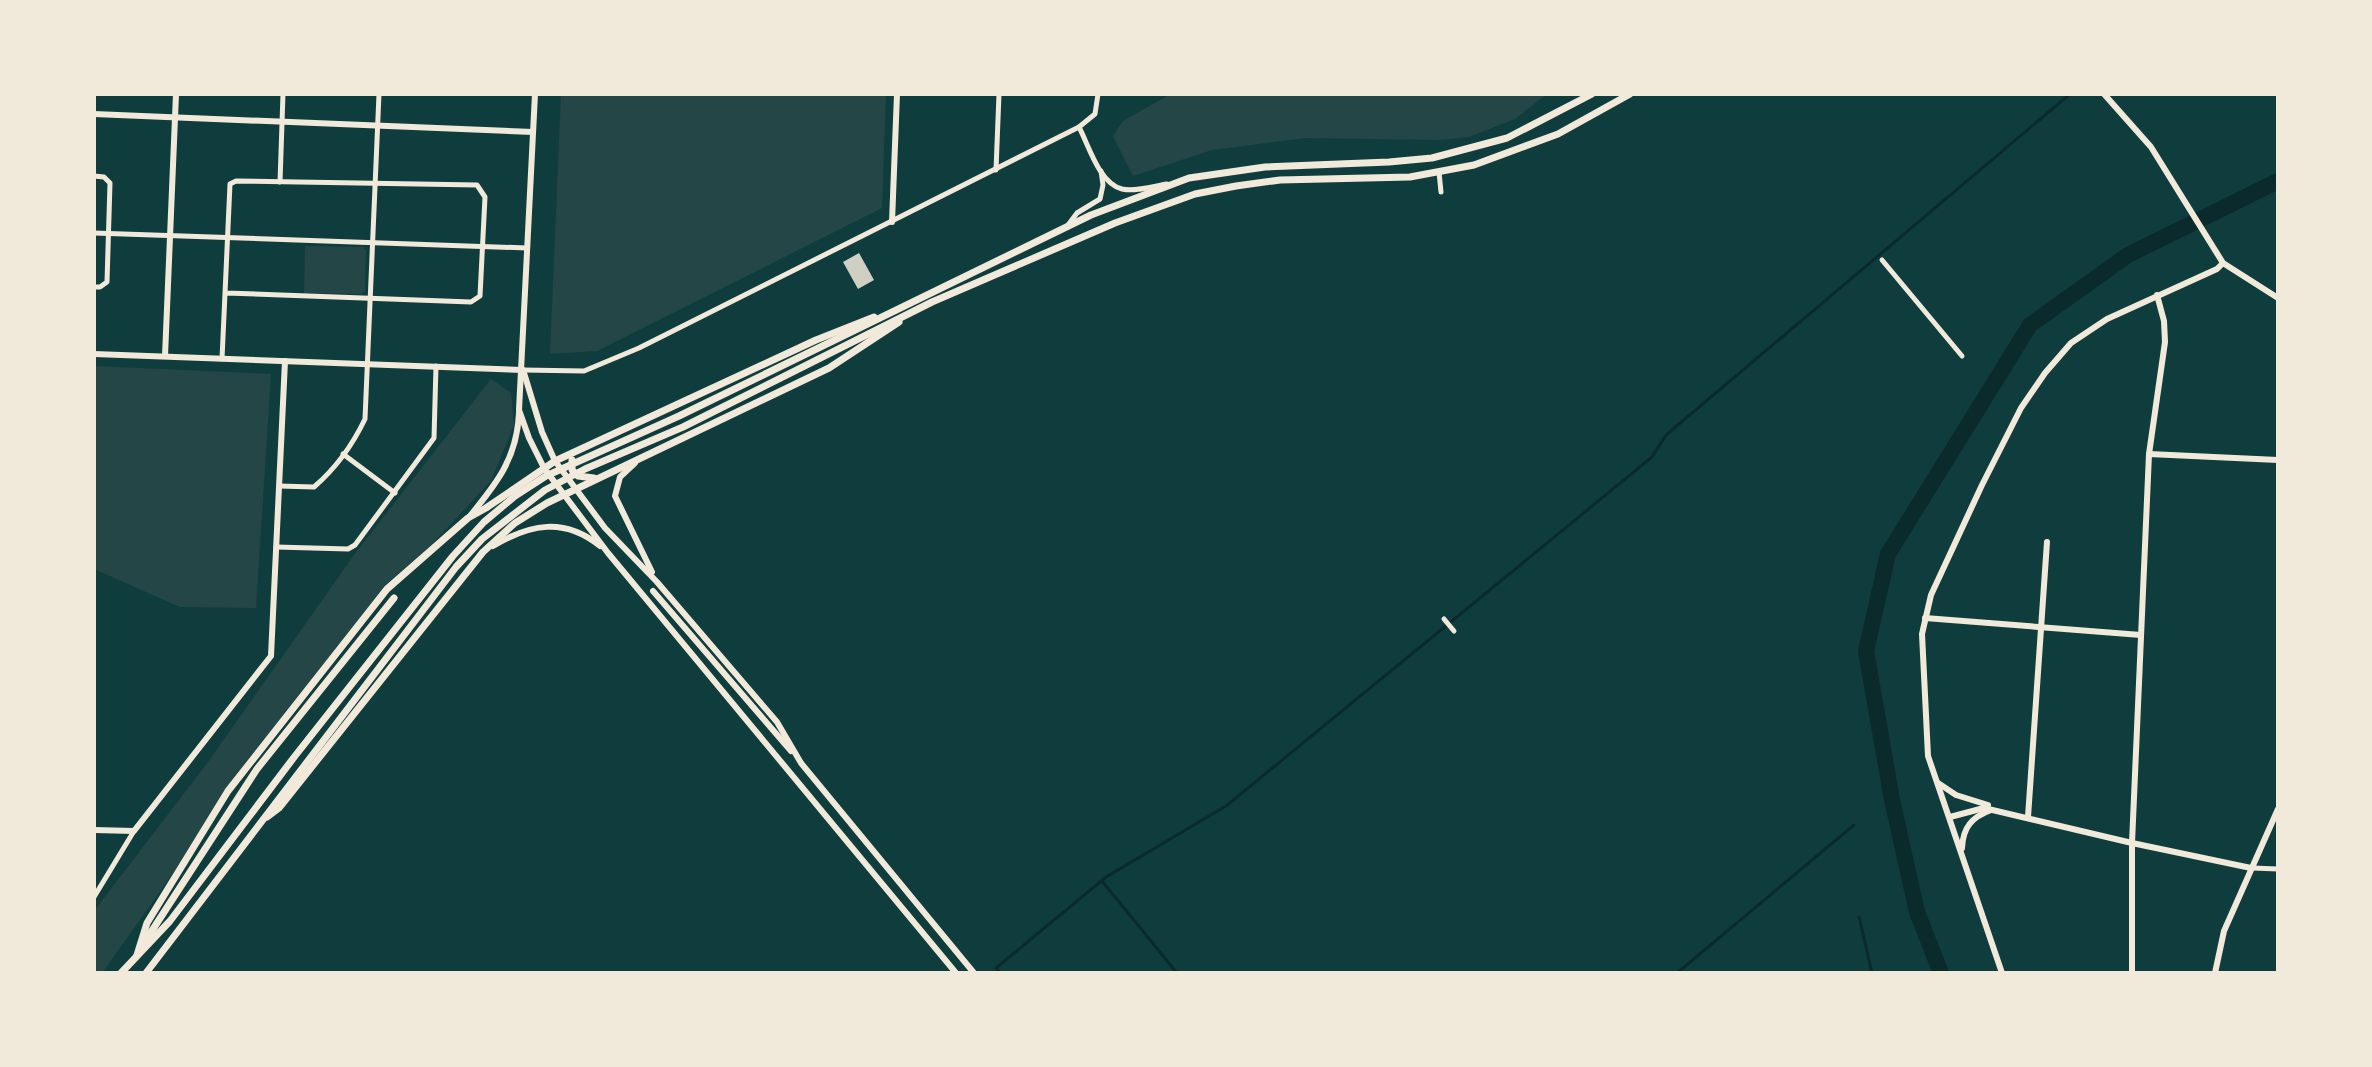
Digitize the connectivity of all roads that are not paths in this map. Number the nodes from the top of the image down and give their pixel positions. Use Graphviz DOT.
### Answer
graph roads {
  1 [pos="176,94"];
  2 [pos="283,94"];
  3 [pos="379,94"];
  4 [pos="535,94"];
  5 [pos="897,94"];
  6 [pos="999,94"];
  7 [pos="1098,94"];
  8 [pos="1592,94"];
  9 [pos="1630,94"];
  10 [pos="2104,94"];
  11 [pos="94,114"];
  12 [pos="175,117"];
  13 [pos="282,121"];
  14 [pos="377,125"];
  15 [pos="1079,127"];
  16 [pos="533,132"];
  17 [pos="996,170"];
  18 [pos="1101,170"];
  19 [pos="1439,172"];
  20 [pos="94,176"];
  21 [pos="1181,181"];
  22 [pos="280,182"];
  23 [pos="375,184"];
  24 [pos="1441,192"];
  25 [pos="892,222"];
  26 [pos="1065,228"];
  27 [pos="94,233"];
  28 [pos="109,234"];
  29 [pos="171,237"];
  30 [pos="228,239"];
  31 [pos="372,244"];
  32 [pos="482,247"];
  33 [pos="527,248"];
  34 [pos="1882,260"];
  35 [pos="2223,263"];
  36 [pos="94,287"];
  37 [pos="226,293"];
  38 [pos="2157,295"];
  39 [pos="370,298"];
  40 [pos="2278,298"];
  41 [pos="928,300"];
  42 [pos="94,354"];
  43 [pos="165,356"];
  44 [pos="1962,356"];
  45 [pos="222,359"];
  46 [pos="285,361"];
  47 [pos="367,364"];
  48 [pos="436,366"];
  49 [pos="523,370"];
  50 [pos="519,410"];
  51 [pos="585,447"];
  52 [pos="343,454"];
  53 [pos="2149,454"];
  54 [pos="640,459"];
  55 [pos="2278,460"];
  56 [pos="555,461"];
  57 [pos="544,468"];
  58 [pos="599,478"];
  59 [pos="279,486"];
  60 [pos="577,488"];
  61 [pos="395,493"];
  62 [pos="565,493"];
  63 [pos="468,518"];
  64 [pos="2047,542"];
  65 [pos="276,547"];
  66 [pos="483,552"];
  67 [pos="608,553"];
  68 [pos="657,582"];
  69 [pos="653,591"];
  70 [pos="394,598"];
  71 [pos="1925,618"];
  72 [pos="1444,619"];
  73 [pos="2041,628"];
  74 [pos="1454,631"];
  75 [pos="2141,635"];
  76 [pos="801,763"];
  77 [pos="1938,783"];
  78 [pos="1992,809"];
  79 [pos="2278,809"];
  80 [pos="2003,811"];
  81 [pos="1950,817"];
  82 [pos="2028,817"];
  83 [pos="266,818"];
  84 [pos="94,830"];
  85 [pos="134,831"];
  86 [pos="2132,843"];
  87 [pos="1962,851"];
  88 [pos="2251,868"];
  89 [pos="2278,869"];
  90 [pos="95,895"];
  91 [pos="136,957"];
  92 [pos="121,973"];
  93 [pos="146,973"];
  94 [pos="956,973"];
  95 [pos="974,973"];
  96 [pos="2002,973"];
  97 [pos="2132,973"];
  98 [pos="2215,973"];
  1 -- 12 [label="main road"];
  2 -- 13 [label="street"];
  3 -- 14 [label="street"];
  4 -- 16 [label="main road"];
  5 -- 25 [label="main road"];
  6 -- 17 [label="street"];
  7 -- 15 [label="street"];
  8 -- 21 [label="main road"];
  9 -- 19 [label="main road"];
  10 -- 35 [label="main road"];
  11 -- 12 [label="main road"];
  12 -- 13 [label="main road"];
  12 -- 29 [label="main road"];
  13 -- 14 [label="main road"];
  13 -- 22 [label="street"];
  14 -- 16 [label="main road"];
  14 -- 23 [label="street"];
  15 -- 17 [label="street"];
  15 -- 18 [label="street"];
  16 -- 33 [label="main road"];
  17 -- 25 [label="street"];
  18 -- 21 [label="street"];
  18 -- 26 [label="street"];
  19 -- 24 [label="street"];
  19 -- 41 [label="main road"];
  20 -- 28 [label="street"];
  21 -- 26 [label="main road"];
  22 -- 23 [label="street"];
  22 -- 30 [label="street"];
  23 -- 31 [label="street"];
  23 -- 32 [label="street"];
  25 -- 49 [label="street"];
  26 -- 41 [label="main road"];
  27 -- 28 [label="street"];
  28 -- 29 [label="street"];
  28 -- 36 [label="street"];
  29 -- 30 [label="street"];
  29 -- 43 [label="main road"];
  30 -- 31 [label="street"];
  30 -- 37 [label="street"];
  31 -- 32 [label="street"];
  31 -- 39 [label="street"];
  32 -- 33 [label="street"];
  32 -- 39 [label="street"];
  33 -- 49 [label="main road"];
  34 -- 44 [label="street"];
  35 -- 38 [label="main road"];
  35 -- 40 [label="main road"];
  37 -- 39 [label="street"];
  37 -- 45 [label="street"];
  38 -- 53 [label="main road"];
  38 -- 71 [label="main road"];
  39 -- 47 [label="street"];
  41 -- 51 [label="main road"];
  41 -- 54 [label="main road"];
  41 -- 83 [label="main road"];
  41 -- 91 [label="main road"];
  42 -- 43 [label="main road"];
  43 -- 45 [label="main road"];
  45 -- 46 [label="main road"];
  46 -- 47 [label="main road"];
  46 -- 59 [label="main road"];
  47 -- 48 [label="main road"];
  47 -- 52 [label="street"];
  48 -- 49 [label="main road"];
  48 -- 61 [label="street"];
  49 -- 50 [label="main road"];
  49 -- 56 [label="main road"];
  50 -- 57 [label="main road"];
  50 -- 63 [label="main road"];
  51 -- 56 [label="main road"];
  51 -- 58 [label="main road"];
  52 -- 59 [label="street"];
  52 -- 61 [label="street"];
  53 -- 55 [label="main road"];
  53 -- 75 [label="main road"];
  54 -- 58 [label="main road"];
  54 -- 68 [label="main road"];
  56 -- 57 [label="main road"];
  56 -- 60 [label="main road"];
  57 -- 62 [label="main road"];
  57 -- 63 [label="main road"];
  58 -- 60 [label="main road"];
  59 -- 65 [label="main road"];
  60 -- 62 [label="main road"];
  60 -- 68 [label="main road"];
  61 -- 65 [label="street"];
  62 -- 66 [label="main road"];
  62 -- 67 [label="main road"];
  63 -- 91 [label="main road"];
  64 -- 73 [label="main road"];
  65 -- 85 [label="main road"];
  66 -- 67 [label="main road"];
  66 -- 83 [label="main road"];
  67 -- 94 [label="main road"];
  68 -- 76 [label="main road"];
  69 -- 76 [label="main road"];
  70 -- 91 [label="main road"];
  71 -- 73 [label="main road"];
  71 -- 77 [label="main road"];
  72 -- 74 [label="street"];
  73 -- 75 [label="main road"];
  73 -- 82 [label="main road"];
  75 -- 86 [label="main road"];
  76 -- 95 [label="main road"];
  77 -- 80 [label="main road"];
  77 -- 81 [label="main road"];
  78 -- 80 [label="main road"];
  78 -- 81 [label="main road"];
  78 -- 87 [label="main road"];
  79 -- 88 [label="main road"];
  80 -- 82 [label="main road"];
  81 -- 87 [label="main road"];
  82 -- 86 [label="main road"];
  83 -- 93 [label="main road"];
  84 -- 85 [label="main road"];
  85 -- 90 [label="street"];
  86 -- 88 [label="main road"];
  86 -- 97 [label="main road"];
  87 -- 96 [label="main road"];
  88 -- 89 [label="street"];
  88 -- 98 [label="main road"];
  91 -- 92 [label="main road"];
}
